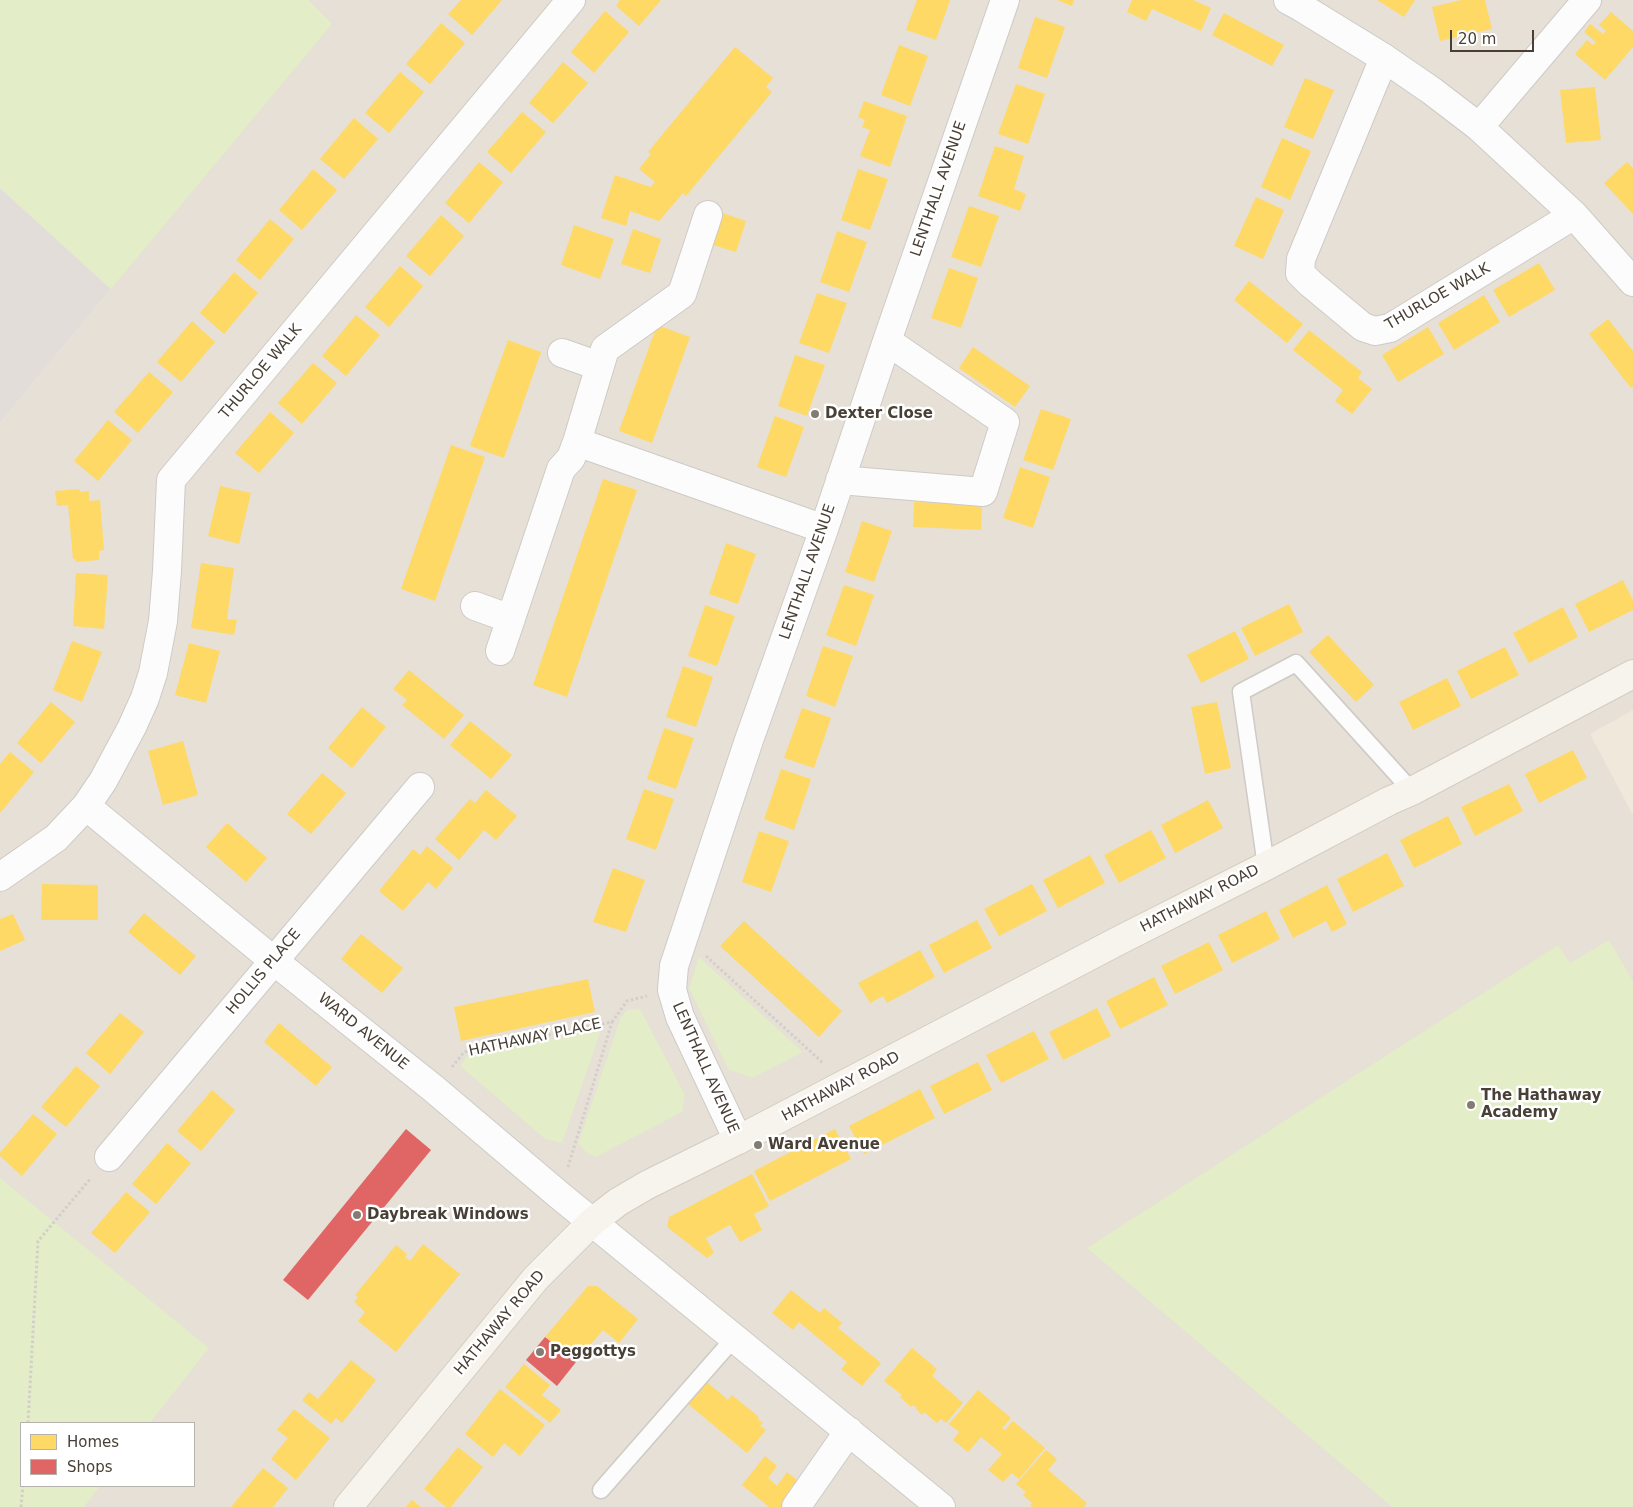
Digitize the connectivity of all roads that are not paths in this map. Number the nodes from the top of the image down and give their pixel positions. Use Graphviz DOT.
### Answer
graph roads {
  1 [pos="570,0"];
  2 [pos="1005,0"];
  3 [pos="1288,0"];
  4 [pos="1587,0"];
  5 [pos="1384,58"];
  6 [pos="1480,127"];
  7 [pos="708,215"];
  8 [pos="1574,216"];
  9 [pos="1633,282"];
  10 [pos="886,341"];
  11 [pos="562,353"];
  12 [pos="599,366"];
  13 [pos="577,442"];
  14 [pos="840,480"];
  15 [pos="824,529"];
  16 [pos="475,606"];
  17 [pos="511,619"];
  18 [pos="500,651"];
  19 [pos="1633,674"];
  20 [pos="420,787"];
  21 [pos="1412,791"];
  22 [pos="86,806"];
  23 [pos="1266,866"];
  24 [pos="0,877"];
  25 [pos="274,960"];
  26 [pos="738,1140"];
  27 [pos="109,1157"];
  28 [pos="592,1222"];
  29 [pos="735,1338"];
  30 [pos="849,1431"];
  31 [pos="601,1490"];
  32 [pos="348,1507"];
  33 [pos="796,1507"];
  34 [pos="941,1507"];
  1 -- 22 [label="street, THURLOE WALK"];
  2 -- 10 [label="street, LENTHALL AVENUE"];
  3 -- 5 [label="street"];
  4 -- 6 [label="street"];
  5 -- 6 [label="street"];
  5 -- 8 [label="street, THURLOE WALK"];
  6 -- 8 [label="street"];
  7 -- 12 [label="street"];
  8 -- 9 [label="street"];
  10 -- 14 [label="street, LENTHALL AVENUE"];
  10 -- 14 [label="street"];
  11 -- 12 [label="street"];
  12 -- 13 [label="street"];
  13 -- 15 [label="street"];
  13 -- 17 [label="street"];
  14 -- 15 [label="street, LENTHALL AVENUE"];
  15 -- 26 [label="street, LENTHALL AVENUE"];
  16 -- 17 [label="street"];
  17 -- 18 [label="street"];
  19 -- 21 [label="street, HATHAWAY ROAD"];
  20 -- 25 [label="street, HOLLIS PLACE"];
  21 -- 23 [label="street, HATHAWAY ROAD"];
  21 -- 23 [label="lane, HATHAWAY ROAD"];
  22 -- 24 [label="street, THURLOE WALK"];
  22 -- 25 [label="street, WARD AVENUE"];
  23 -- 26 [label="street, HATHAWAY ROAD"];
  25 -- 27 [label="street, HOLLIS PLACE"];
  25 -- 28 [label="street, WARD AVENUE"];
  26 -- 28 [label="street, HATHAWAY ROAD"];
  28 -- 29 [label="street, WARD AVENUE"];
  28 -- 32 [label="street, HATHAWAY ROAD"];
  29 -- 30 [label="street, WARD AVENUE"];
  29 -- 31 [label="lane"];
  30 -- 33 [label="street"];
  30 -- 34 [label="street, WARD AVENUE"];
}
